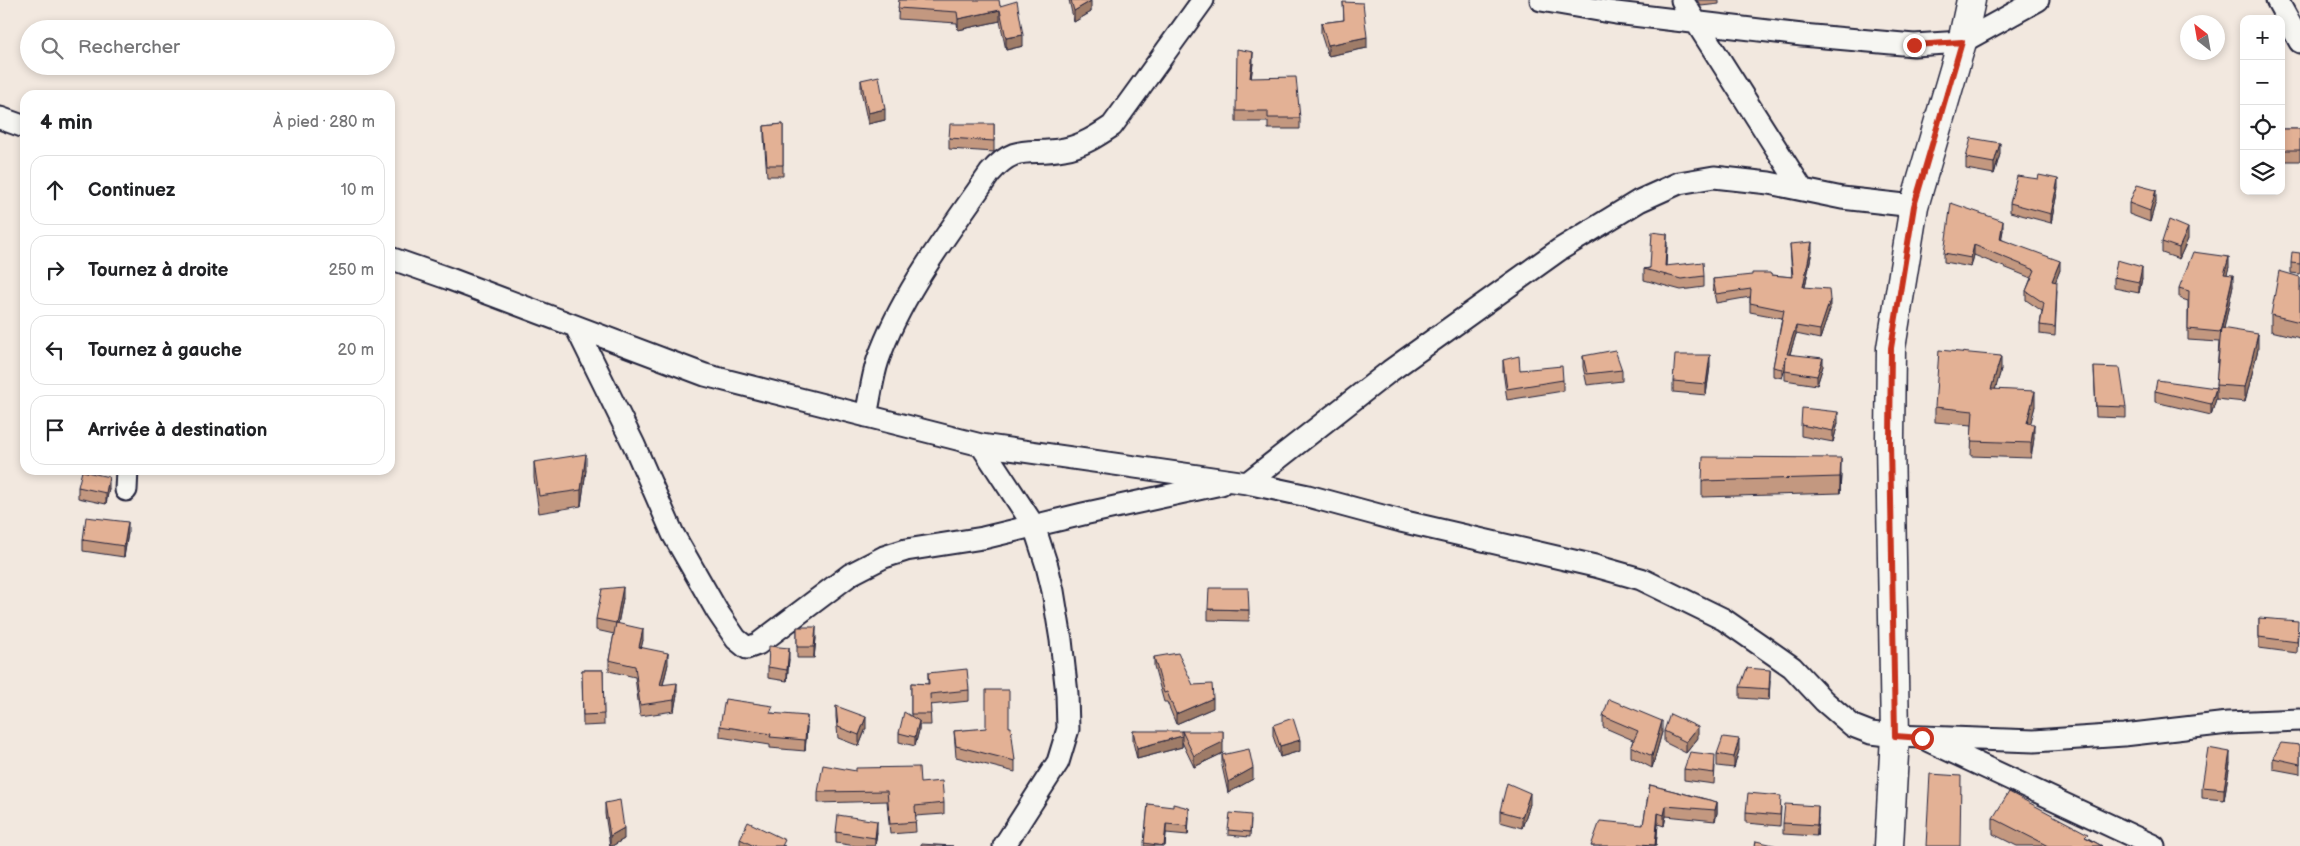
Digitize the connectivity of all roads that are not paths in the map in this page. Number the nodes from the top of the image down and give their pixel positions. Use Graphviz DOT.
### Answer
graph roads {
  1 [pos="1203,0"];
  2 [pos="1541,0"];
  3 [pos="1682,0"];
  4 [pos="1971,0"];
  5 [pos="2038,0"];
  6 [pos="2277,0"];
  7 [pos="1694,22"];
  8 [pos="1962,42"];
  9 [pos="2300,42"];
  10 [pos="0,118"];
  11 [pos="20,126"];
  12 [pos="1802,189"];
  13 [pos="1914,206"];
  14 [pos="395,260"];
  15 [pos="576,327"];
  16 [pos="866,416"];
  17 [pos="981,445"];
  18 [pos="1239,482"];
  19 [pos="1034,526"];
  20 [pos="2300,720"];
  21 [pos="1895,736"];
  22 [pos="1922,738"];
  23 [pos="1005,846"];
  24 [pos="1889,846"];
  25 [pos="2154,846"];
  1 -- 16 [label="street"];
  2 -- 7 [label="street"];
  3 -- 7 [label="street"];
  4 -- 8 [label="main road"];
  5 -- 8 [label="street"];
  6 -- 9 [label="street"];
  7 -- 8 [label="street"];
  7 -- 12 [label="street"];
  8 -- 13 [label="main road"];
  10 -- 11 [label="street"];
  12 -- 13 [label="street"];
  12 -- 18 [label="street"];
  13 -- 21 [label="main road"];
  14 -- 15 [label="street"];
  15 -- 16 [label="street"];
  15 -- 19 [label="street"];
  16 -- 17 [label="street"];
  17 -- 18 [label="street"];
  17 -- 19 [label="street"];
  18 -- 19 [label="street"];
  18 -- 21 [label="street"];
  19 -- 23 [label="street"];
  20 -- 22 [label="street"];
  21 -- 22 [label="street"];
  21 -- 24 [label="main road"];
  22 -- 25 [label="street"];
}
